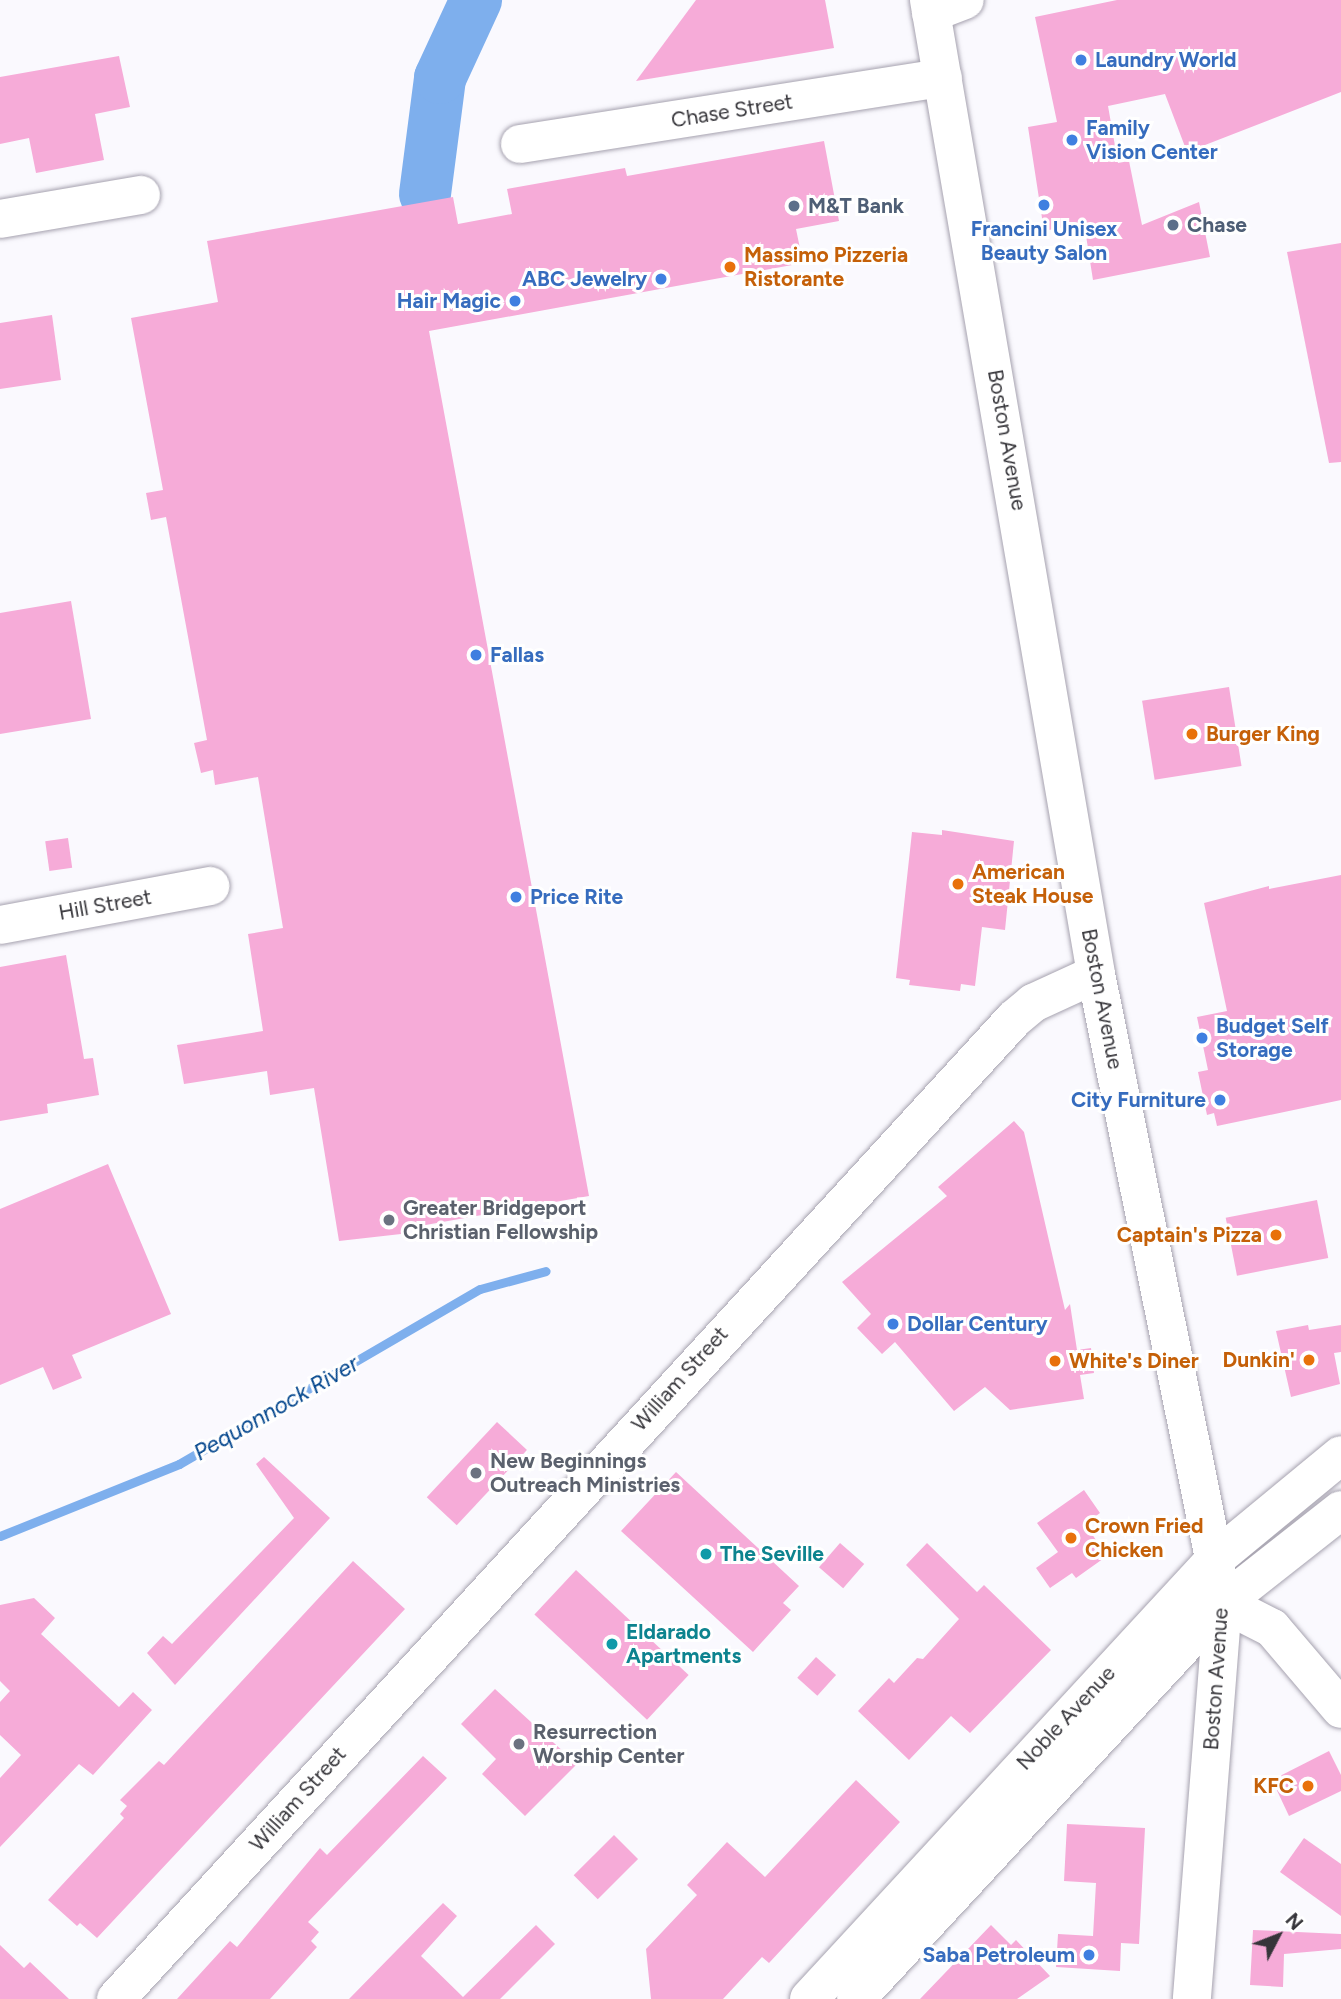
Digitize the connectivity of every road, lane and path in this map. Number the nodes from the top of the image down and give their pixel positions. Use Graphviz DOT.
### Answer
graph roads {
  1 [pos="942,4"];
  2 [pos="943,78"];
  3 [pos="520,144"];
  4 [pos="141,195"];
  5 [pos="0,219"];
  6 [pos="210,886"];
  7 [pos="0,925"];
  8 [pos="1096,974"];
  9 [pos="1341,1455"];
  10 [pos="1341,1510"];
  11 [pos="1215,1559"];
  12 [pos="1223,1603"];
  13 [pos="1341,1709"];
  14 [pos="116,1999"];
  15 [pos="809,1999"];
  16 [pos="856,1999"];
  17 [pos="1192,1999"];
  1 -- 2 [label="main road, Boston Avenue"];
  2 -- 3 [label="main road, Chase Street"];
  2 -- 8 [label="main road, Boston Avenue"];
  4 -- 5 [label="main road"];
  6 -- 7 [label="main road, Hill Street"];
  8 -- 11 [label="main road, Boston Avenue"];
  8 -- 14 [label="main road, William Street"];
  9 -- 11 [label="main road, Noble Avenue"];
  10 -- 12 [label="main road, Noble Avenue"];
  11 -- 12 [label="main road, Boston Avenue"];
  11 -- 15 [label="main road, Noble Avenue"];
  12 -- 13 [label="main road"];
  12 -- 16 [label="main road, Noble Avenue"];
  12 -- 17 [label="main road, Boston Avenue"];
}
